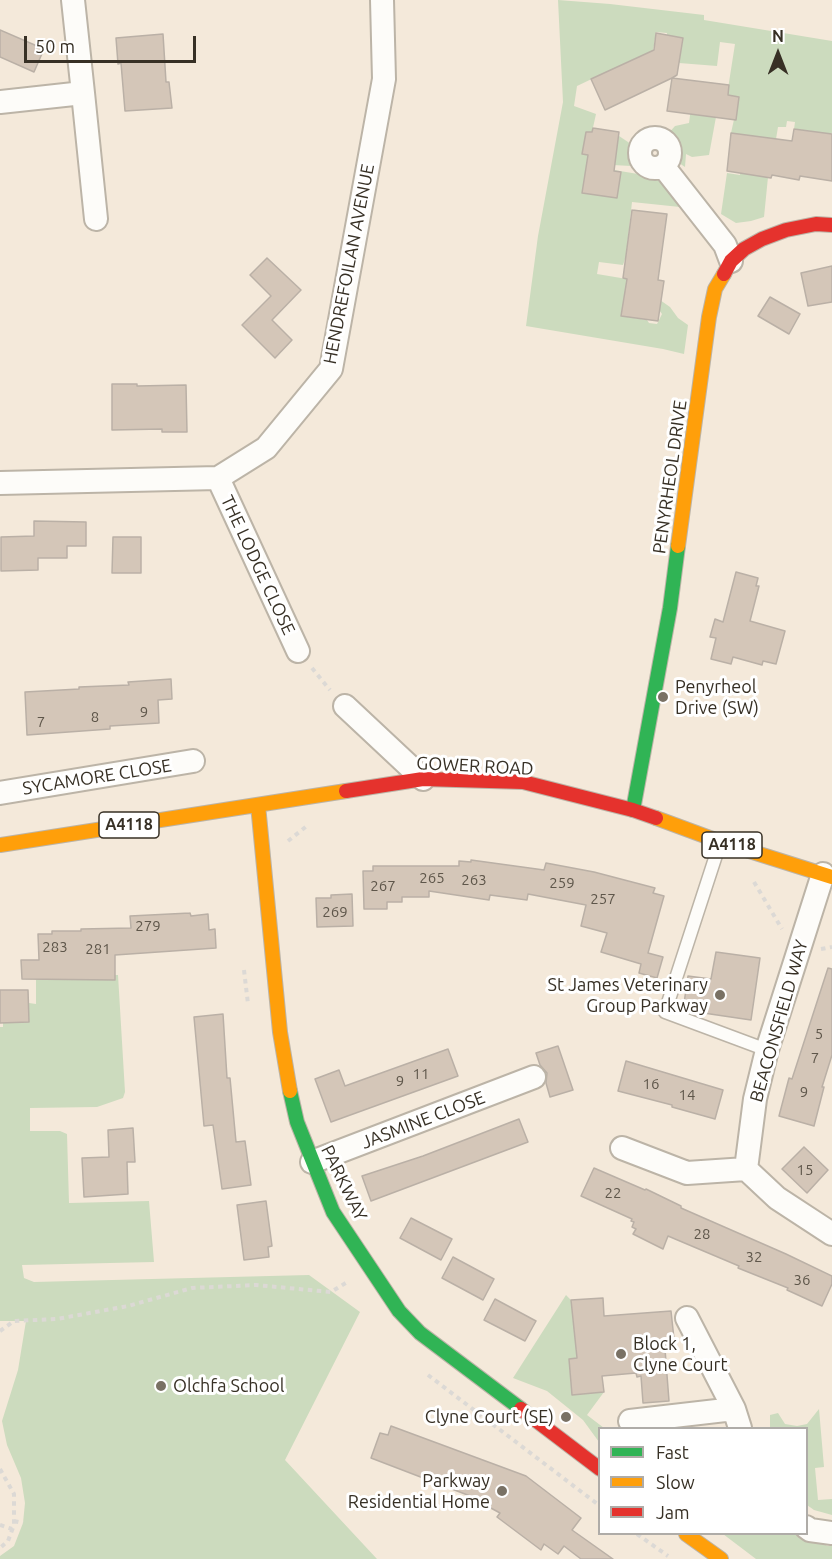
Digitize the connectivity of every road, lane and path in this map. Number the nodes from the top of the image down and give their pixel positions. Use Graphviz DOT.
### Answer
graph roads {
  1 [pos="73,0"];
  2 [pos="382,0"];
  3 [pos="83,93"];
  4 [pos="0,102"];
  5 [pos="663,166"];
  6 [pos="96,219"];
  7 [pos="832,225"];
  8 [pos="730,261"];
  9 [pos="218,478"];
  10 [pos="0,483"];
  11 [pos="298,651"];
  12 [pos="345,706"];
  13 [pos="193,761"];
  14 [pos="423,778"];
  15 [pos="0,793"];
  16 [pos="258,805"];
  17 [pos="633,810"];
  18 [pos="726,843"];
  19 [pos="0,845"];
  20 [pos="828,875"];
  21 [pos="832,947"];
  22 [pos="798,953"];
  23 [pos="766,1050"];
  24 [pos="534,1077"];
  25 [pos="622,1148"];
  26 [pos="312,1162"];
  27 [pos="747,1169"];
  28 [pos="832,1234"];
  29 [pos="356,1277"];
  30 [pos="687,1318"];
  31 [pos="0,1331"];
  32 [pos="737,1419"];
  33 [pos="630,1421"];
  34 [pos="598,1468"];
  35 [pos="0,1469"];
  36 [pos="14,1521"];
  37 [pos="23,1523"];
  38 [pos="0,1525"];
  39 [pos="808,1528"];
  40 [pos="12,1529"];
  41 [pos="832,1533"];
  42 [pos="640,1535"];
  43 [pos="689,1535"];
  44 [pos="0,1548"];
  45 [pos="672,1559"];
  46 [pos="721,1559"];
  1 -- 3 [label="street"];
  2 -- 9 [label="street, HENDREFOILAN AVENUE"];
  3 -- 4 [label="street"];
  3 -- 6 [label="street"];
  5 -- 8 [label="street"];
  7 -- 8 [label="street, PENYRHEOL DRIVE"];
  8 -- 17 [label="street, PENYRHEOL DRIVE"];
  9 -- 10 [label="street"];
  9 -- 11 [label="street, THE LODGE CLOSE"];
  11 -- 12 [label="path"];
  12 -- 14 [label="street"];
  13 -- 15 [label="street, SYCAMORE CLOSE"];
  14 -- 16 [label="street, GOWER ROAD / A4118"];
  14 -- 17 [label="street, GOWER ROAD / A4118"];
  16 -- 19 [label="street, GOWER ROAD / A4118"];
  16 -- 26 [label="street, PARKWAY"];
  17 -- 18 [label="street, GOWER ROAD / A4118"];
  18 -- 20 [label="street, GOWER ROAD / A4118"];
  18 -- 22 [label="path"];
  18 -- 23 [label="lane"];
  20 -- 22 [label="street, BEACONSFIELD WAY"];
  21 -- 22 [label="path"];
  22 -- 23 [label="street, BEACONSFIELD WAY"];
  23 -- 27 [label="street, BEACONSFIELD WAY"];
  24 -- 26 [label="street, JASMINE CLOSE"];
  25 -- 27 [label="street"];
  26 -- 34 [label="street, PARKWAY"];
  27 -- 28 [label="street"];
  29 -- 31 [label="path"];
  30 -- 32 [label="street"];
  32 -- 33 [label="street"];
  35 -- 36 [label="path"];
  36 -- 37 [label="path"];
  36 -- 40 [label="path"];
  38 -- 40 [label="path"];
  39 -- 41 [label="street"];
  40 -- 44 [label="path"];
  42 -- 45 [label="path"];
  43 -- 46 [label="street"];
}
